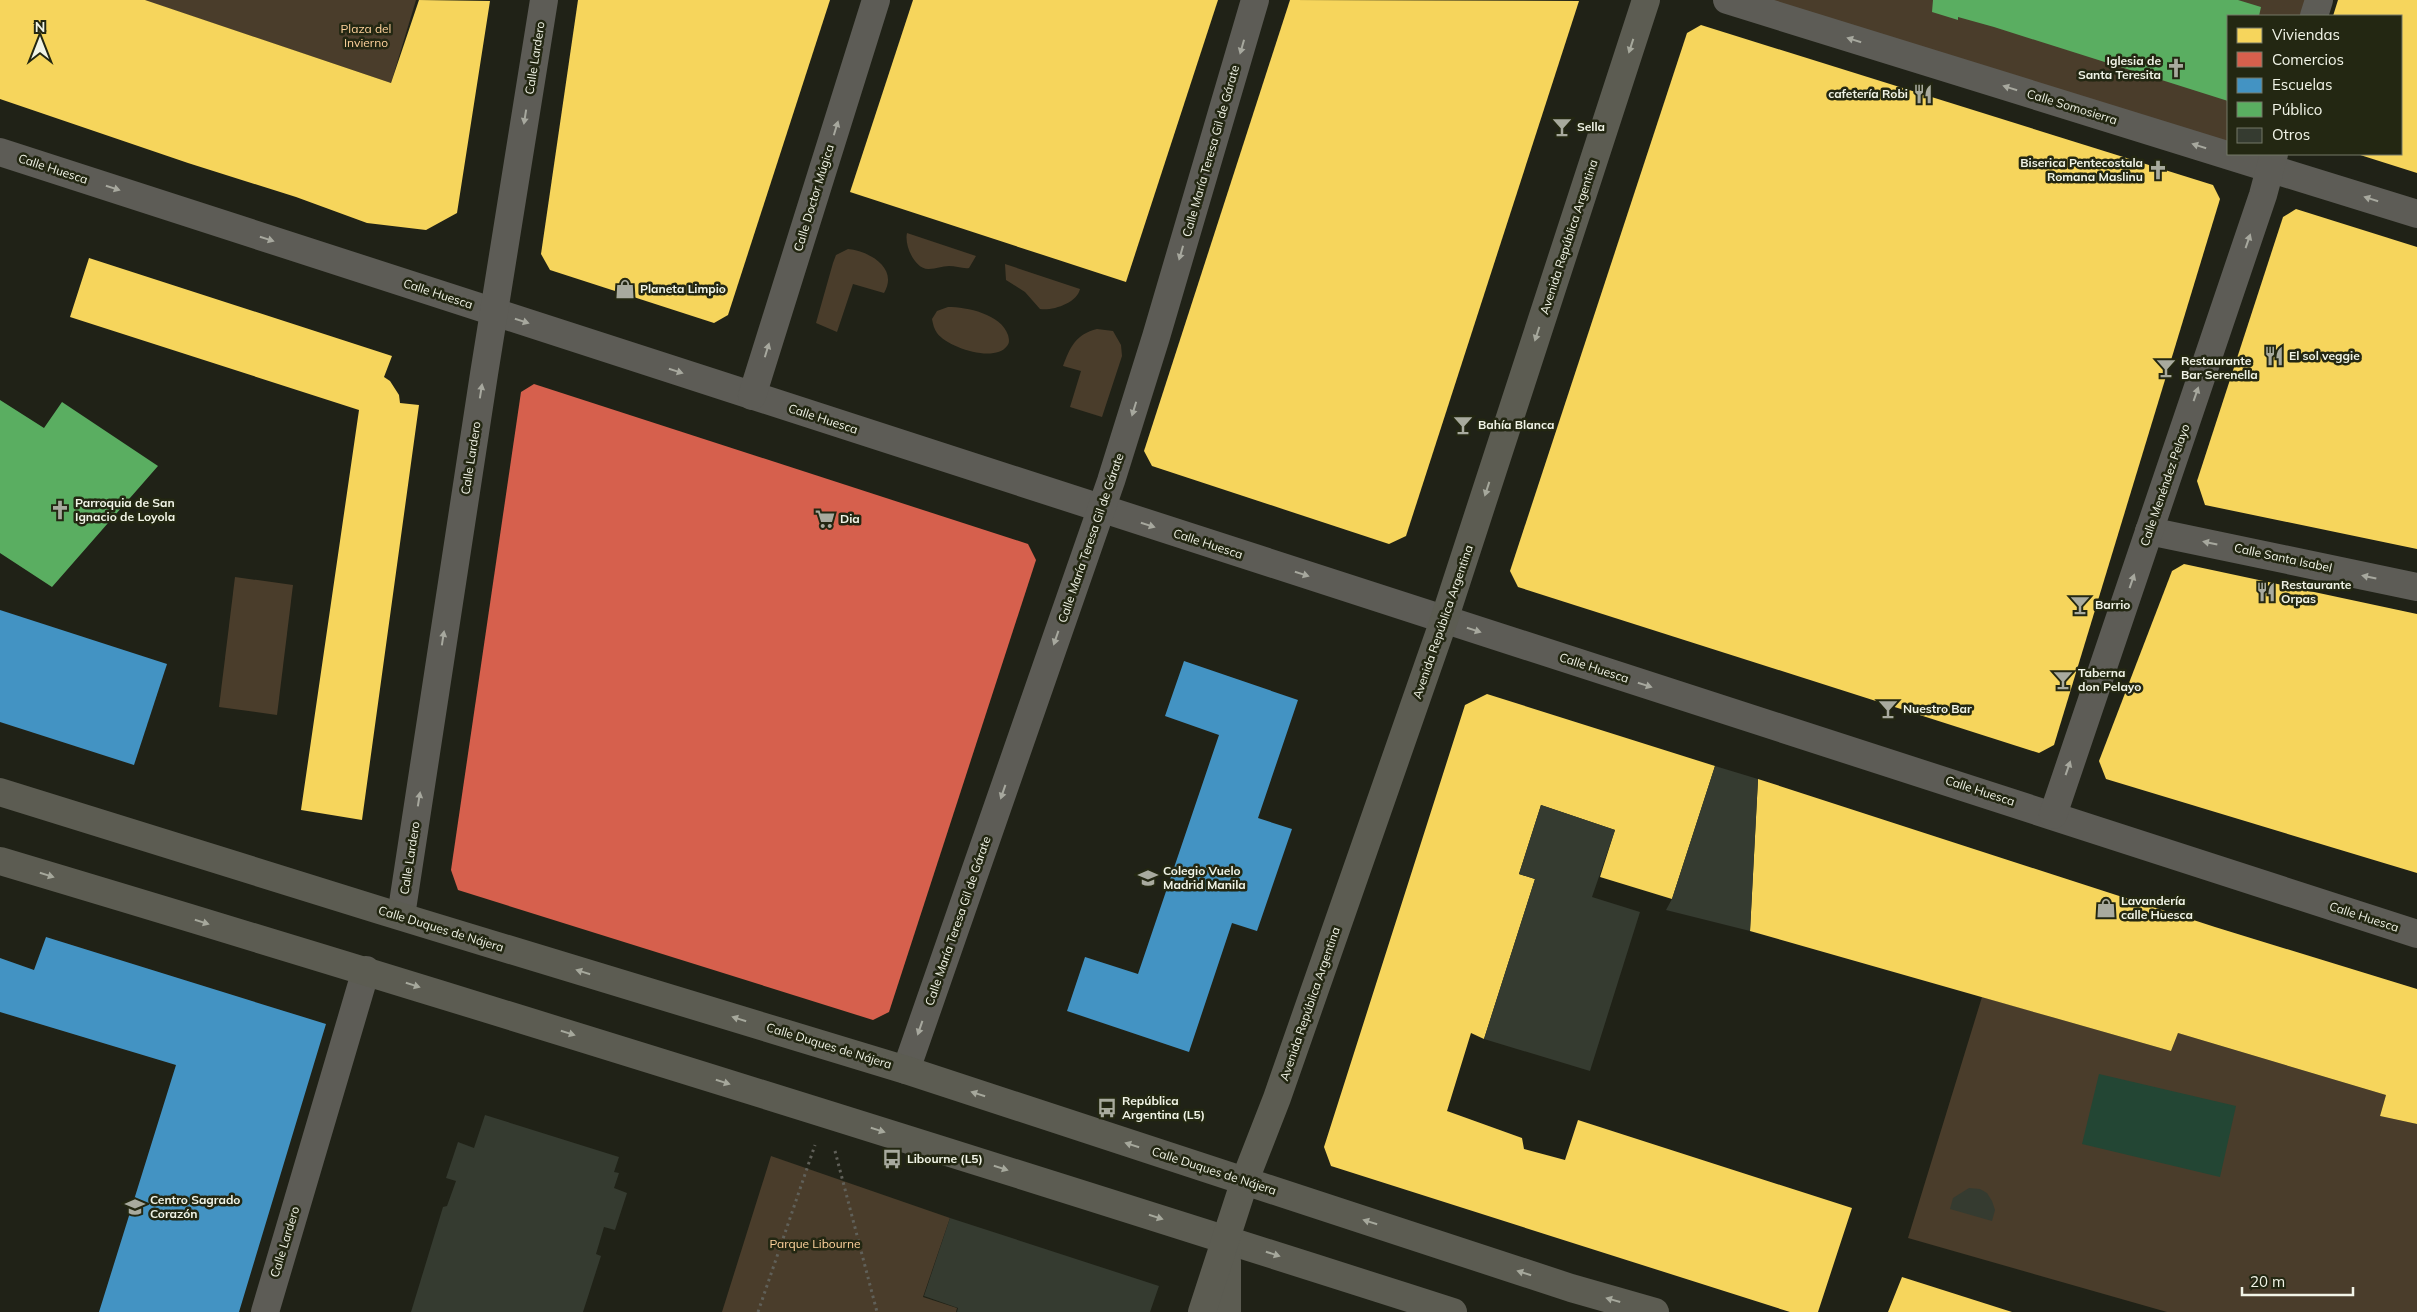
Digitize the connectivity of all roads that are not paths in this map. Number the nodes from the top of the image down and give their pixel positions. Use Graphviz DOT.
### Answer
graph roads {
  1 [pos="544,0"];
  2 [pos="876,0"];
  3 [pos="1255,0"];
  4 [pos="1646,0"];
  5 [pos="1727,0"];
  6 [pos="2319,0"];
  7 [pos="2314,15"];
  8 [pos="2227,148"];
  9 [pos="0,152"];
  10 [pos="2252,155"];
  11 [pos="2272,161"];
  12 [pos="2417,214"];
  13 [pos="494,312"];
  14 [pos="752,396"];
  15 [pos="1101,510"];
  16 [pos="2149,531"];
  17 [pos="2417,587"];
  18 [pos="1444,620"];
  19 [pos="0,792"];
  20 [pos="2053,815"];
  21 [pos="0,861"];
  22 [pos="401,916"];
  23 [pos="2417,934"];
  24 [pos="366,970"];
  25 [pos="906,1070"];
  26 [pos="1245,1180"];
  27 [pos="1227,1239"];
  28 [pos="264,1312"];
  29 [pos="1202,1312"];
  30 [pos="1227,1312"];
  31 [pos="1453,1312"];
  32 [pos="1655,1312"];
  1 -- 13 [label="street, Calle Lardero, one-way"];
  14 -- 2 [label="street, Calle Doctor Múgica, one-way"];
  3 -- 15 [label="street, Calle María Teresa Gil de Gárate, one-way"];
  4 -- 18 [label="main road, Avenida República Argentina, one-way"];
  8 -- 5 [label="street, Calle Somosierra, one-way"];
  6 -- 7 [label="street"];
  9 -- 13 [label="street, Calle Huesca, one-way"];
  11 -- 10 [label="street, Calle Somosierra, one-way"];
  12 -- 11 [label="street, Calle Somosierra, one-way"];
  16 -- 11 [label="street, Calle Menéndez Pelayo, one-way"];
  13 -- 14 [label="street, Calle Huesca, one-way"];
  22 -- 13 [label="street, Calle Lardero, one-way"];
  14 -- 15 [label="street, Calle Huesca"];
  15 -- 18 [label="street, Calle Huesca, one-way"];
  15 -- 25 [label="street, Calle María Teresa Gil de Gárate, one-way"];
  17 -- 16 [label="street, Calle Santa Isabel, one-way"];
  20 -- 16 [label="street, Calle Menéndez Pelayo, one-way"];
  18 -- 20 [label="street, Calle Huesca, one-way"];
  18 -- 26 [label="main road, Avenida República Argentina"];
  19 -- 22 [label="main road, Calle Duques de Nájera"];
  20 -- 23 [label="street, Calle Huesca"];
  21 -- 24 [label="main road, one-way"];
  25 -- 22 [label="main road, Calle Duques de Nájera, one-way"];
  24 -- 27 [label="main road, one-way"];
  24 -- 28 [label="street, Calle Lardero"];
  26 -- 25 [label="main road, Calle Duques de Nájera, one-way"];
  26 -- 27 [label="main road, Avenida República Argentina"];
  32 -- 26 [label="main road, Calle Duques de Nájera, one-way"];
  27 -- 29 [label="main road, Avenida República Argentina"];
  27 -- 30 [label="main road, Avenida República Argentina"];
  27 -- 31 [label="main road, one-way"];
}
